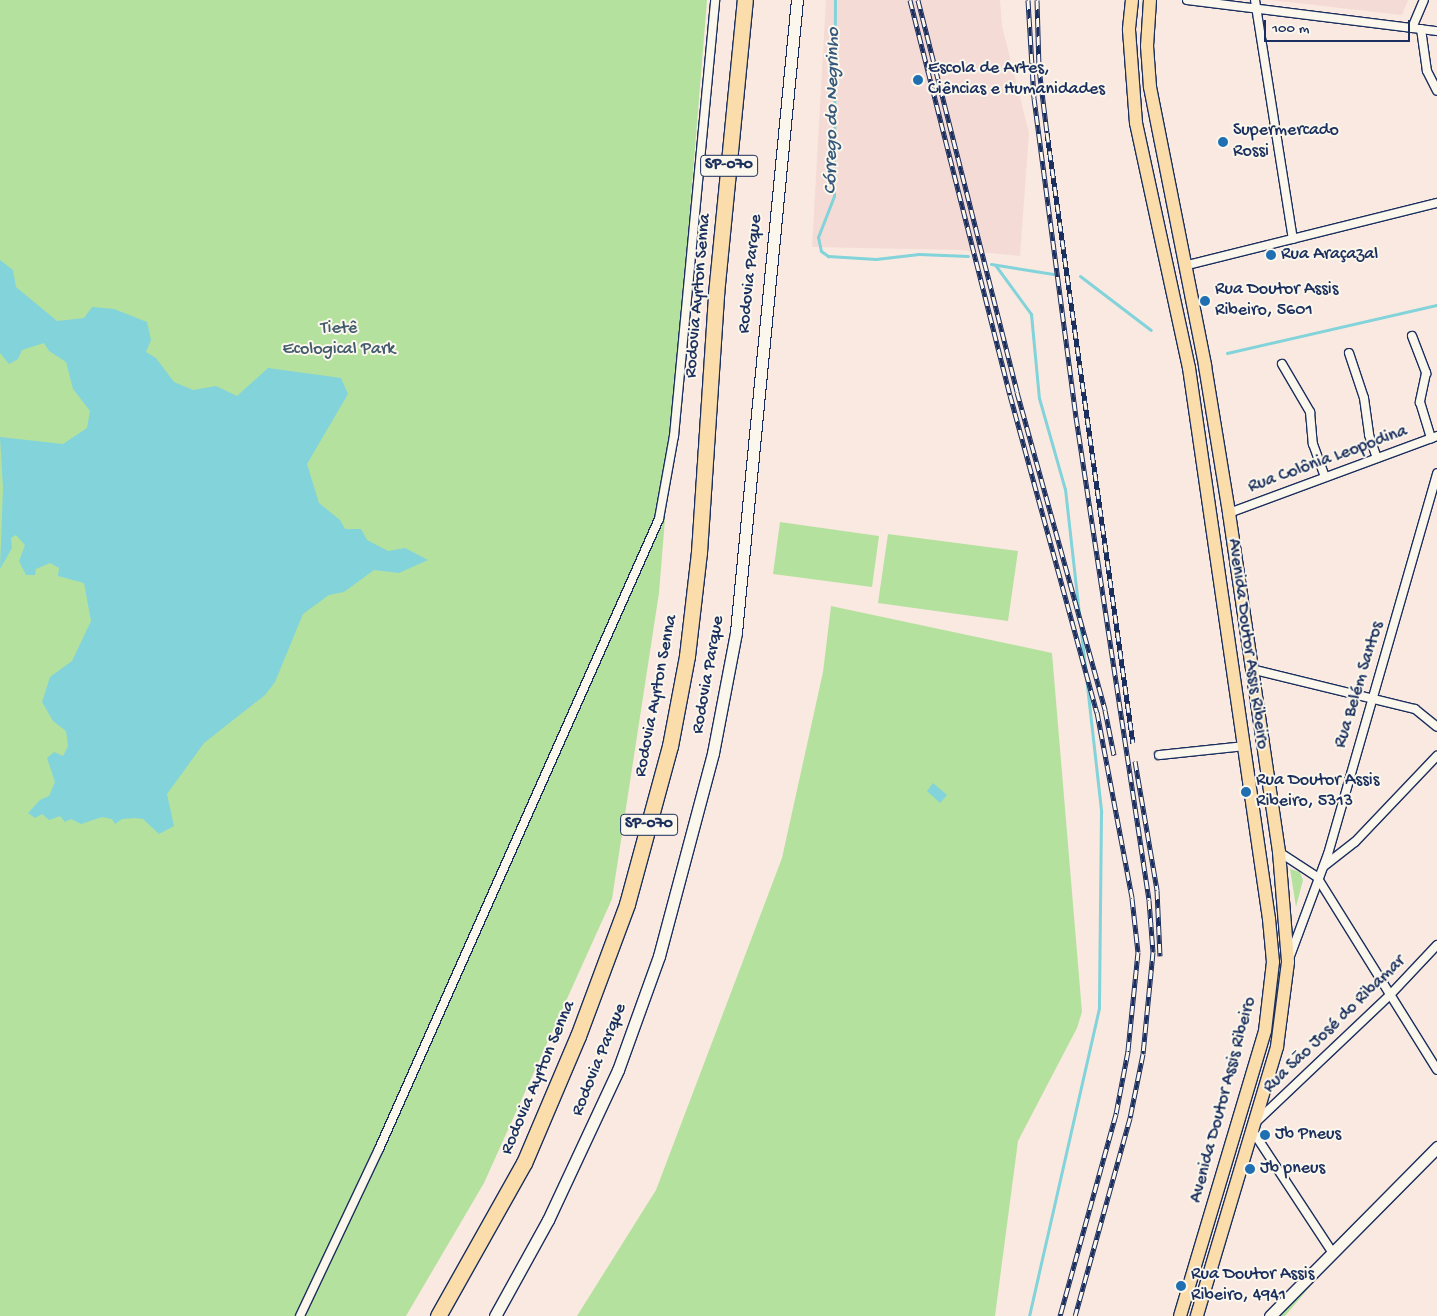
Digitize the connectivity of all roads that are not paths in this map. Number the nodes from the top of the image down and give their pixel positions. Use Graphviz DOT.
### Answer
graph roads {
  1 [pos="715,0"];
  2 [pos="745,0"];
  3 [pos="749,0"];
  4 [pos="797,0"];
  5 [pos="1132,0"];
  6 [pos="1150,0"];
  7 [pos="1186,0"];
  8 [pos="1424,0"];
  9 [pos="1255,4"];
  10 [pos="1412,28"];
  11 [pos="1421,29"];
  12 [pos="1437,31"];
  13 [pos="742,39"];
  14 [pos="1437,91"];
  15 [pos="1437,203"];
  16 [pos="1293,240"];
  17 [pos="1184,266"];
  18 [pos="1412,336"];
  19 [pos="1349,353"];
  20 [pos="1282,364"];
  21 [pos="1434,437"];
  22 [pos="1377,458"];
  23 [pos="1437,473"];
  24 [pos="1325,477"];
  25 [pos="1229,513"];
  26 [pos="1251,669"];
  27 [pos="1374,697"];
  28 [pos="1437,726"];
  29 [pos="1244,746"];
  30 [pos="1159,755"];
  31 [pos="1437,756"];
  32 [pos="1279,852"];
  33 [pos="1322,867"];
  34 [pos="1317,877"];
  35 [pos="1437,945"];
  36 [pos="1288,962"];
  37 [pos="1390,996"];
  38 [pos="1437,1070"];
  39 [pos="1252,1128"];
  40 [pos="1437,1147"];
  41 [pos="1332,1252"];
  42 [pos="300,1316"];
  43 [pos="438,1316"];
  44 [pos="495,1316"];
  45 [pos="1180,1316"];
  46 [pos="1197,1316"];
  47 [pos="1270,1316"];
  1 -- 42 [label="street"];
  2 -- 13 [label="highway, Rodovia Ayrton Senna / SP-070"];
  3 -- 13 [label="highway, Rodovia Ayrton Senna / SP-070"];
  4 -- 44 [label="street, Rodovia Parque"];
  5 -- 29 [label="main road, Avenida Doutor Assis Ribeiro"];
  6 -- 17 [label="main road, Avenida Doutor Assis Ribeiro"];
  7 -- 9 [label="street"];
  8 -- 10 [label="street"];
  9 -- 10 [label="street"];
  9 -- 16 [label="street"];
  10 -- 11 [label="street"];
  11 -- 12 [label="street"];
  11 -- 14 [label="street"];
  13 -- 43 [label="highway, Rodovia Ayrton Senna / SP-070"];
  15 -- 16 [label="street"];
  16 -- 17 [label="street"];
  17 -- 25 [label="main road, Avenida Doutor Assis Ribeiro"];
  18 -- 21 [label="street"];
  19 -- 22 [label="street"];
  20 -- 24 [label="street"];
  21 -- 22 [label="street, Rua Colônia Leopodina"];
  22 -- 24 [label="street, Rua Colônia Leopodina"];
  23 -- 27 [label="street, Rua Belém Santos"];
  24 -- 25 [label="street, Rua Colônia Leopodina"];
  25 -- 26 [label="main road, Avenida Doutor Assis Ribeiro"];
  26 -- 27 [label="street"];
  26 -- 32 [label="main road, Avenida Doutor Assis Ribeiro"];
  27 -- 28 [label="street"];
  27 -- 33 [label="street, Rua Belém Santos"];
  29 -- 30 [label="street"];
  29 -- 45 [label="main road, Avenida Doutor Assis Ribeiro"];
  31 -- 33 [label="street"];
  32 -- 34 [label="street"];
  32 -- 36 [label="main road, Avenida Doutor Assis Ribeiro"];
  33 -- 34 [label="street, Rua Belém Santos"];
  34 -- 36 [label="street, Rua Belém Santos"];
  34 -- 37 [label="street"];
  35 -- 37 [label="street, Rua São José do Ribamar"];
  36 -- 39 [label="main road, Avenida Doutor Assis Ribeiro"];
  37 -- 38 [label="street"];
  37 -- 39 [label="street, Rua São José do Ribamar"];
  39 -- 41 [label="street"];
  39 -- 46 [label="main road, Avenida Doutor Assis Ribeiro"];
  40 -- 41 [label="street"];
  41 -- 47 [label="street"];
}
